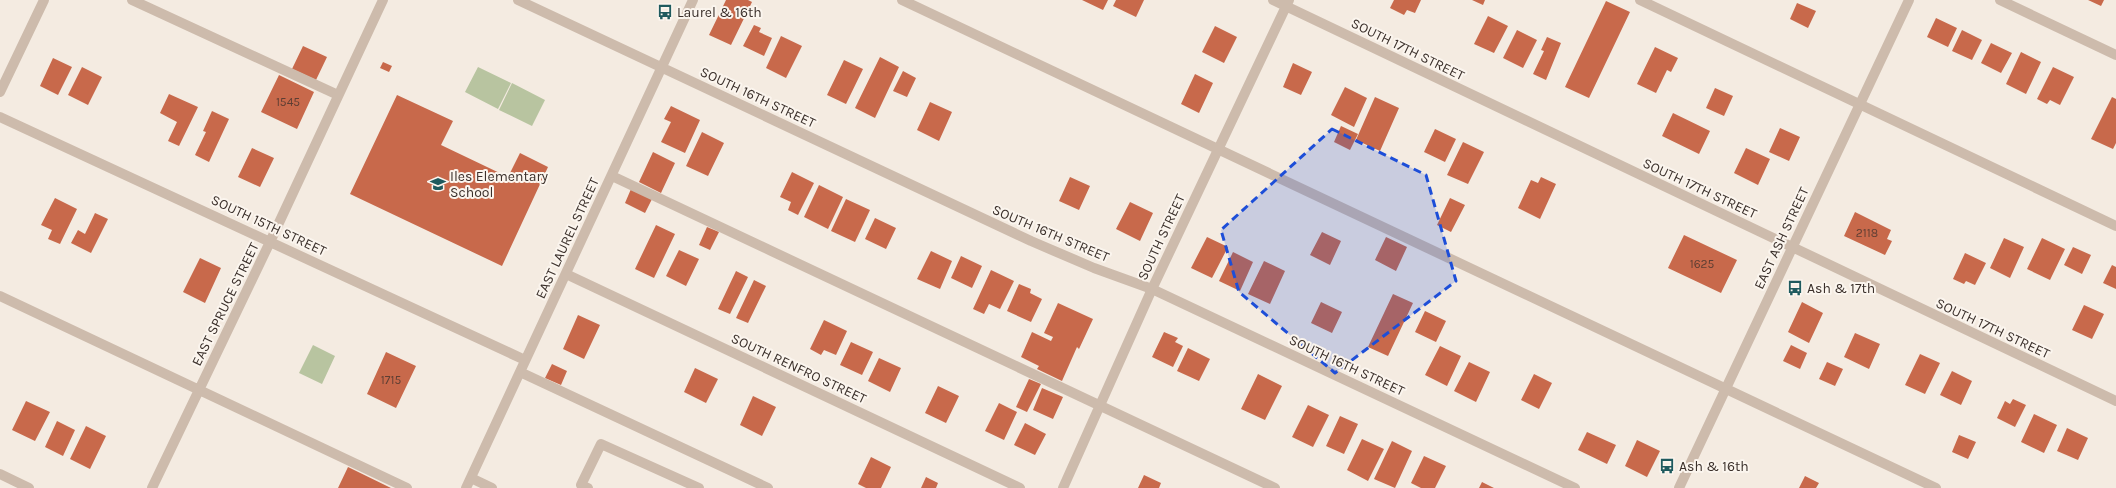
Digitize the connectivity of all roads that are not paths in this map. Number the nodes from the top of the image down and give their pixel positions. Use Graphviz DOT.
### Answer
graph roads {
  1 [pos="44,0"];
  2 [pos="132,0"];
  3 [pos="383,0"];
  4 [pos="518,0"];
  5 [pos="693,0"];
  6 [pos="902,0"];
  7 [pos="1273,0"];
  8 [pos="1640,0"];
  9 [pos="1908,0"];
  10 [pos="2000,0"];
  11 [pos="1288,3"];
  12 [pos="2116,55"];
  13 [pos="662,67"];
  14 [pos="0,92"];
  15 [pos="338,95"];
  16 [pos="1860,104"];
  17 [pos="0,117"];
  18 [pos="1218,148"];
  19 [pos="612,176"];
  20 [pos="2116,226"];
  21 [pos="270,242"];
  22 [pos="1792,247"];
  23 [pos="566,274"];
  24 [pos="1152,289"];
  25 [pos="0,296"];
  26 [pos="525,360"];
  27 [pos="520,372"];
  28 [pos="1726,389"];
  29 [pos="199,390"];
  30 [pos="2116,401"];
  31 [pos="1100,406"];
  32 [pos="0,474"];
  33 [pos="470,478"];
  34 [pos="29,488"];
  35 [pos="152,488"];
  36 [pos="407,488"];
  37 [pos="466,488"];
  38 [pos="492,488"];
  39 [pos="588,488"];
  40 [pos="699,488"];
  41 [pos="768,488"];
  42 [pos="1020,488"];
  43 [pos="1063,488"];
  44 [pos="1275,488"];
  45 [pos="1575,488"];
  46 [pos="1680,488"];
  47 [pos="1936,488"];
  1 -- 14 [label="street"];
  2 -- 15 [label="street"];
  3 -- 15 [label="street, EAST SPRUCE STREET"];
  4 -- 13 [label="street, SOUTH 16TH STREET"];
  5 -- 13 [label="street, EAST LAUREL STREET"];
  6 -- 18 [label="street"];
  7 -- 11 [label="street, SOUTH 17TH STREET"];
  8 -- 16 [label="street"];
  9 -- 16 [label="street, EAST ASH STREET"];
  10 -- 12 [label="street"];
  11 -- 18 [label="street, SOUTH STREET"];
  11 -- 22 [label="street, SOUTH 17TH STREET"];
  13 -- 19 [label="street, EAST LAUREL STREET"];
  13 -- 24 [label="street, SOUTH 16TH STREET"];
  15 -- 21 [label="street, EAST SPRUCE STREET"];
  16 -- 20 [label="street"];
  16 -- 22 [label="street, EAST ASH STREET"];
  17 -- 21 [label="street, SOUTH 15TH STREET"];
  18 -- 24 [label="street, SOUTH STREET"];
  18 -- 28 [label="street"];
  19 -- 23 [label="street, EAST LAUREL STREET"];
  19 -- 31 [label="street"];
  21 -- 26 [label="street, SOUTH 15TH STREET"];
  21 -- 29 [label="street, EAST SPRUCE STREET"];
  22 -- 28 [label="street, EAST ASH STREET"];
  22 -- 30 [label="street, SOUTH 17TH STREET"];
  23 -- 26 [label="street, EAST LAUREL STREET"];
  23 -- 42 [label="street, SOUTH RENFRO STREET"];
  24 -- 31 [label="street, SOUTH STREET"];
  24 -- 45 [label="street, SOUTH 16TH STREET"];
  25 -- 29 [label="street"];
  26 -- 27 [label="street, EAST LAUREL STREET"];
  27 -- 33 [label="street, EAST LAUREL STREET"];
  27 -- 41 [label="street"];
  28 -- 46 [label="street, EAST ASH STREET"];
  28 -- 47 [label="street"];
  29 -- 35 [label="street, EAST SPRUCE STREET"];
  29 -- 36 [label="street"];
  31 -- 43 [label="street, SOUTH STREET"];
  31 -- 44 [label="street"];
  32 -- 34 [label="street"];
  33 -- 37 [label="street, EAST LAUREL STREET"];
  33 -- 38 [label="street"];
  39 -- 40 [label="street"];
}
